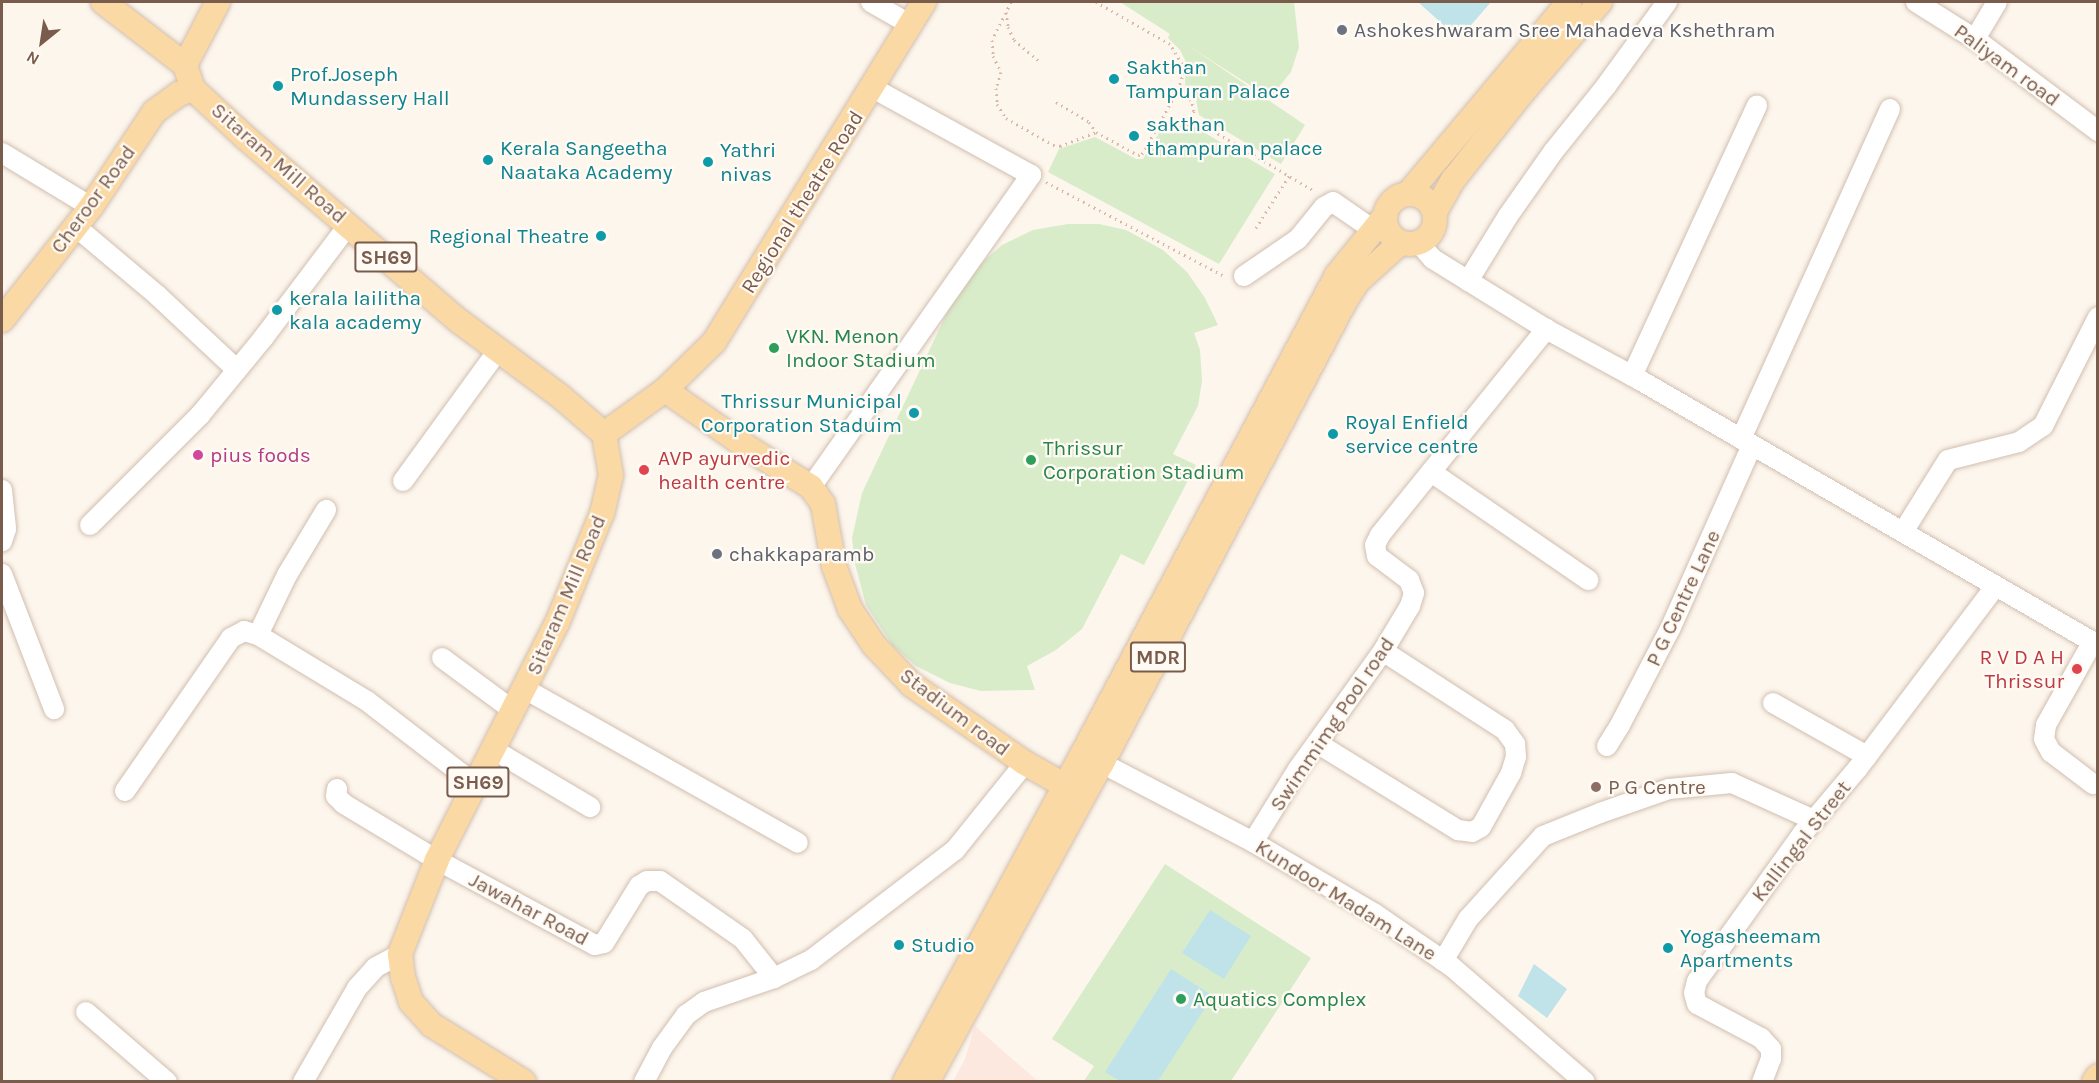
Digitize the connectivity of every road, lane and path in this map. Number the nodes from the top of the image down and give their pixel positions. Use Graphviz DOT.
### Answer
graph roads {
  1 [pos="103,2"];
  2 [pos="219,2"];
  3 [pos="871,2"];
  4 [pos="924,2"];
  5 [pos="1011,2"];
  6 [pos="1096,2"];
  7 [pos="1569,2"];
  8 [pos="1600,2"];
  9 [pos="1666,2"];
  10 [pos="1916,2"];
  11 [pos="1997,2"];
  12 [pos="1006,10"];
  13 [pos="911,25"];
  14 [pos="1975,39"];
  15 [pos="1039,61"];
  16 [pos="185,65"];
  17 [pos="873,88"];
  18 [pos="193,89"];
  19 [pos="1178,90"];
  20 [pos="1056,102"];
  21 [pos="1757,106"];
  22 [pos="1890,109"];
  23 [pos="1192,118"];
  24 [pos="1160,123"];
  25 [pos="2097,131"];
  26 [pos="1096,132"];
  27 [pos="2,153"];
  28 [pos="1031,175"];
  29 [pos="1289,176"];
  30 [pos="1408,194"];
  31 [pos="1333,202"];
  32 [pos="90,207"];
  33 [pos="1435,212"];
  34 [pos="1378,222"];
  35 [pos="349,224"];
  36 [pos="75,226"];
  37 [pos="1256,228"];
  38 [pos="1410,243"];
  39 [pos="1244,276"];
  40 [pos="1468,281"];
  41 [pos="2097,317"];
  42 [pos="2,320"];
  43 [pos="1546,329"];
  44 [pos="498,349"];
  45 [pos="237,370"];
  46 [pos="1632,376"];
  47 [pos="665,390"];
  48 [pos="604,434"];
  49 [pos="1747,442"];
  50 [pos="1431,472"];
  51 [pos="404,482"];
  52 [pos="811,487"];
  53 [pos="2,490"];
  54 [pos="326,510"];
  55 [pos="90,525"];
  56 [pos="1903,532"];
  57 [pos="2,541"];
  58 [pos="2,574"];
  59 [pos="1588,580"];
  60 [pos="1995,587"];
  61 [pos="258,635"];
  62 [pos="2095,644"];
  63 [pos="1383,651"];
  64 [pos="442,658"];
  65 [pos="525,689"];
  66 [pos="1773,704"];
  67 [pos="54,709"];
  68 [pos="514,711"];
  69 [pos="1317,743"];
  70 [pos="1607,746"];
  71 [pos="494,750"];
  72 [pos="1867,756"];
  73 [pos="1093,758"];
  74 [pos="1025,763"];
  75 [pos="2093,784"];
  76 [pos="476,785"];
  77 [pos="337,789"];
  78 [pos="125,791"];
  79 [pos="1075,791"];
  80 [pos="590,807"];
  81 [pos="1814,820"];
  82 [pos="1252,842"];
  83 [pos="798,843"];
  84 [pos="437,860"];
  85 [pos="400,954"];
  86 [pos="1443,961"];
  87 [pos="774,978"];
  88 [pos="86,1012"];
  89 [pos="919,1072"];
  90 [pos="2097,1076"];
  91 [pos="167,1082"];
  92 [pos="303,1082"];
  93 [pos="524,1082"];
  94 [pos="644,1082"];
  95 [pos="1585,1082"];
  96 [pos="1762,1082"];
  97 [pos="2094,1082"];
  1 -- 16 [label="main road"];
  2 -- 16 [label="main road"];
  3 -- 13 [label="street"];
  4 -- 13 [label="main road, Regional theatre Road"];
  5 -- 12 [label="path"];
  6 -- 19 [label="path"];
  7 -- 30 [label="main road"];
  8 -- 33 [label="main road"];
  9 -- 40 [label="street"];
  10 -- 14 [label="street, Paliyam road"];
  11 -- 14 [label="street"];
  12 -- 15 [label="path"];
  12 -- 26 [label="path"];
  13 -- 17 [label="main road, Regional theatre Road"];
  14 -- 25 [label="street, Paliyam road"];
  16 -- 18 [label="main road, Sitaram Mill Road"];
  17 -- 28 [label="street"];
  17 -- 47 [label="main road, Regional theatre Road"];
  18 -- 32 [label="main road, Cheroor Road"];
  18 -- 35 [label="main road, Sitaram Mill Road / SH69"];
  19 -- 23 [label="path"];
  19 -- 24 [label="path"];
  20 -- 26 [label="path"];
  21 -- 46 [label="street"];
  22 -- 49 [label="street, P G Centre Lane"];
  23 -- 24 [label="path"];
  23 -- 29 [label="path"];
  24 -- 26 [label="path"];
  27 -- 32 [label="street"];
  28 -- 39 [label="path"];
  28 -- 52 [label="street"];
  29 -- 31 [label="path"];
  29 -- 37 [label="path"];
  30 -- 33 [label="main road"];
  30 -- 34 [label="main road"];
  31 -- 34 [label="street"];
  31 -- 39 [label="street"];
  32 -- 36 [label="main road, Cheroor Road"];
  33 -- 38 [label="main road"];
  34 -- 38 [label="main road"];
  34 -- 73 [label="main road, MDR"];
  35 -- 44 [label="main road, Sitaram Mill Road / SH69"];
  35 -- 45 [label="street"];
  36 -- 42 [label="main road, Cheroor Road"];
  36 -- 45 [label="street"];
  38 -- 40 [label="street"];
  38 -- 73 [label="main road, MDR"];
  40 -- 43 [label="street"];
  41 -- 56 [label="street"];
  43 -- 46 [label="street"];
  43 -- 50 [label="street"];
  44 -- 48 [label="main road, Sitaram Mill Road / SH69"];
  44 -- 51 [label="street"];
  45 -- 55 [label="street"];
  46 -- 49 [label="street"];
  47 -- 48 [label="main road"];
  47 -- 52 [label="main road"];
  48 -- 65 [label="main road, Sitaram Mill Road / SH69"];
  49 -- 56 [label="street"];
  49 -- 70 [label="street, P G Centre Lane"];
  50 -- 59 [label="street"];
  50 -- 63 [label="street, Swimmimg Pool road"];
  52 -- 74 [label="main road, Stadium road"];
  53 -- 57 [label="street"];
  54 -- 61 [label="street"];
  56 -- 60 [label="street"];
  58 -- 67 [label="street"];
  60 -- 62 [label="street"];
  60 -- 72 [label="street, Kallingal Street"];
  61 -- 76 [label="street"];
  61 -- 78 [label="street"];
  62 -- 75 [label="street"];
  63 -- 69 [label="street, Swimmimg Pool road"];
  63 -- 69 [label="street"];
  64 -- 68 [label="street"];
  65 -- 68 [label="main road, Sitaram Mill Road / SH69"];
  65 -- 83 [label="street"];
  66 -- 72 [label="street"];
  68 -- 71 [label="main road, Sitaram Mill Road / SH69"];
  69 -- 82 [label="street, Swimmimg Pool road"];
  71 -- 76 [label="main road, Sitaram Mill Road / SH69"];
  71 -- 80 [label="street"];
  72 -- 81 [label="street, Kallingal Street"];
  73 -- 79 [label="main road, MDR"];
  73 -- 82 [label="street, Kundoor Madam Lane"];
  74 -- 79 [label="main road, Stadium road"];
  74 -- 87 [label="street"];
  76 -- 84 [label="main road, Sitaram Mill Road / SH69"];
  77 -- 84 [label="street"];
  79 -- 89 [label="main road, MDR"];
  81 -- 86 [label="street"];
  81 -- 96 [label="street, Kallingal Street"];
  82 -- 86 [label="street, Kundoor Madam Lane"];
  84 -- 85 [label="main road, Sitaram Mill Road / SH69"];
  84 -- 87 [label="street, Jawahar Road"];
  85 -- 92 [label="street"];
  85 -- 93 [label="main road"];
  86 -- 95 [label="street, Kundoor Madam Lane"];
  87 -- 94 [label="street"];
  88 -- 91 [label="street"];
  90 -- 97 [label="main road"];
}
